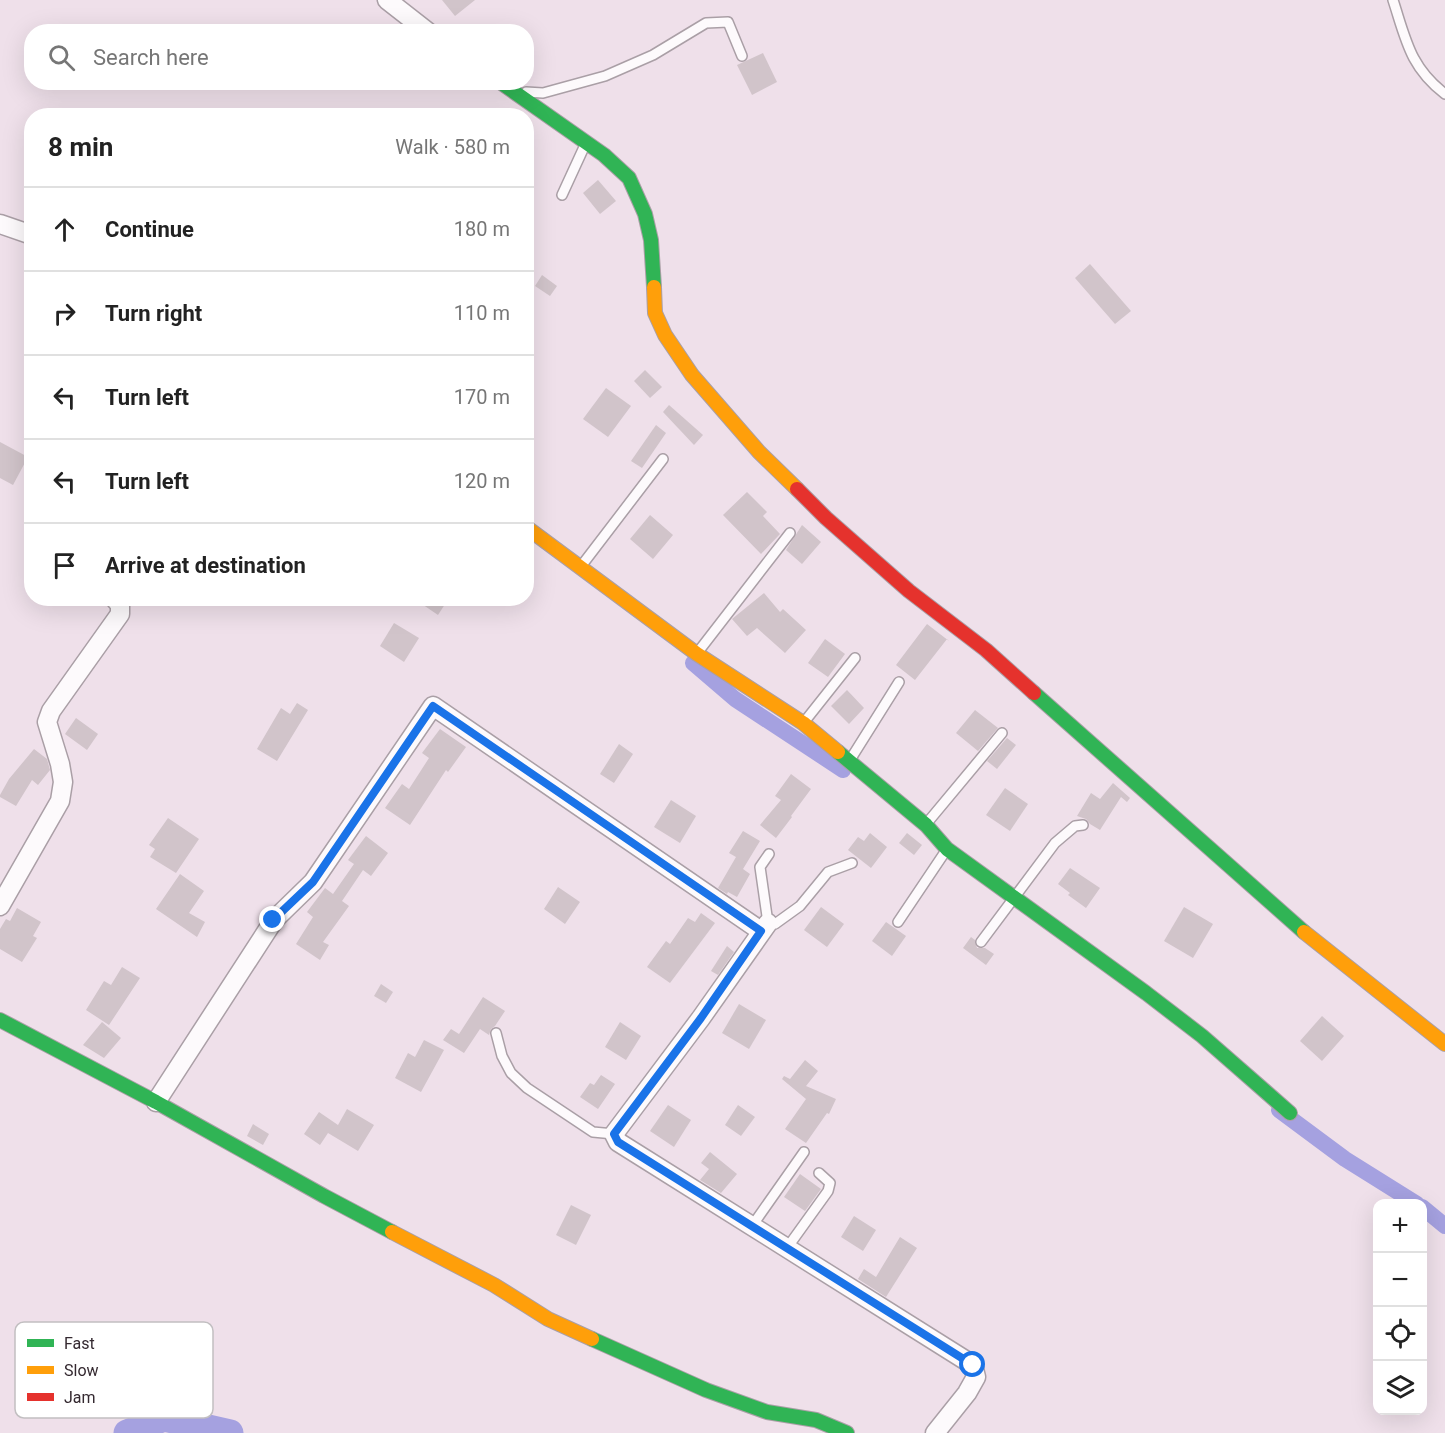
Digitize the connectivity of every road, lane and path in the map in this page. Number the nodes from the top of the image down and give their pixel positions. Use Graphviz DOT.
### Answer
graph roads {
  1 [pos="387,0"];
  2 [pos="1393,0"];
  3 [pos="418,24"];
  4 [pos="742,56"];
  5 [pos="512,91"];
  6 [pos="1445,94"];
  7 [pos="586,142"];
  8 [pos="562,195"];
  9 [pos="0,224"];
  10 [pos="24,232"];
  11 [pos="663,459"];
  12 [pos="534,533"];
  13 [pos="790,533"];
  14 [pos="580,567"];
  15 [pos="120,606"];
  16 [pos="697,654"];
  17 [pos="855,658"];
  18 [pos="899,682"];
  19 [pos="803,723"];
  20 [pos="1002,733"];
  21 [pos="849,762"];
  22 [pos="926,825"];
  23 [pos="1083,825"];
  24 [pos="947,849"];
  25 [pos="769,854"];
  26 [pos="852,863"];
  27 [pos="1014,899"];
  28 [pos="0,906"];
  29 [pos="898,922"];
  30 [pos="765,927"];
  31 [pos="981,942"];
  32 [pos="0,1020"];
  33 [pos="496,1034"];
  34 [pos="1445,1044"];
  35 [pos="156,1102"];
  36 [pos="1290,1113"];
  37 [pos="614,1134"];
  38 [pos="804,1152"];
  39 [pos="819,1173"];
  40 [pos="752,1226"];
  41 [pos="787,1248"];
  42 [pos="847,1433"];
  43 [pos="935,1433"];
  1 -- 3 [label="street"];
  2 -- 6 [label="lane"];
  4 -- 5 [label="lane"];
  5 -- 7 [label="street"];
  7 -- 8 [label="lane"];
  7 -- 34 [label="street"];
  9 -- 10 [label="street"];
  11 -- 14 [label="lane"];
  12 -- 14 [label="street"];
  13 -- 16 [label="lane"];
  14 -- 16 [label="street"];
  15 -- 28 [label="street"];
  16 -- 19 [label="street"];
  17 -- 19 [label="lane"];
  18 -- 21 [label="lane"];
  19 -- 21 [label="street"];
  20 -- 22 [label="lane"];
  21 -- 22 [label="street"];
  22 -- 24 [label="street"];
  23 -- 27 [label="lane"];
  24 -- 27 [label="street"];
  24 -- 29 [label="lane"];
  25 -- 30 [label="lane"];
  26 -- 30 [label="lane"];
  27 -- 31 [label="lane"];
  27 -- 36 [label="street"];
  30 -- 35 [label="street"];
  30 -- 37 [label="street"];
  32 -- 35 [label="street"];
  33 -- 37 [label="lane"];
  35 -- 42 [label="street"];
  37 -- 40 [label="street"];
  38 -- 40 [label="lane"];
  39 -- 41 [label="lane"];
  40 -- 41 [label="street"];
  41 -- 43 [label="street"];
}
